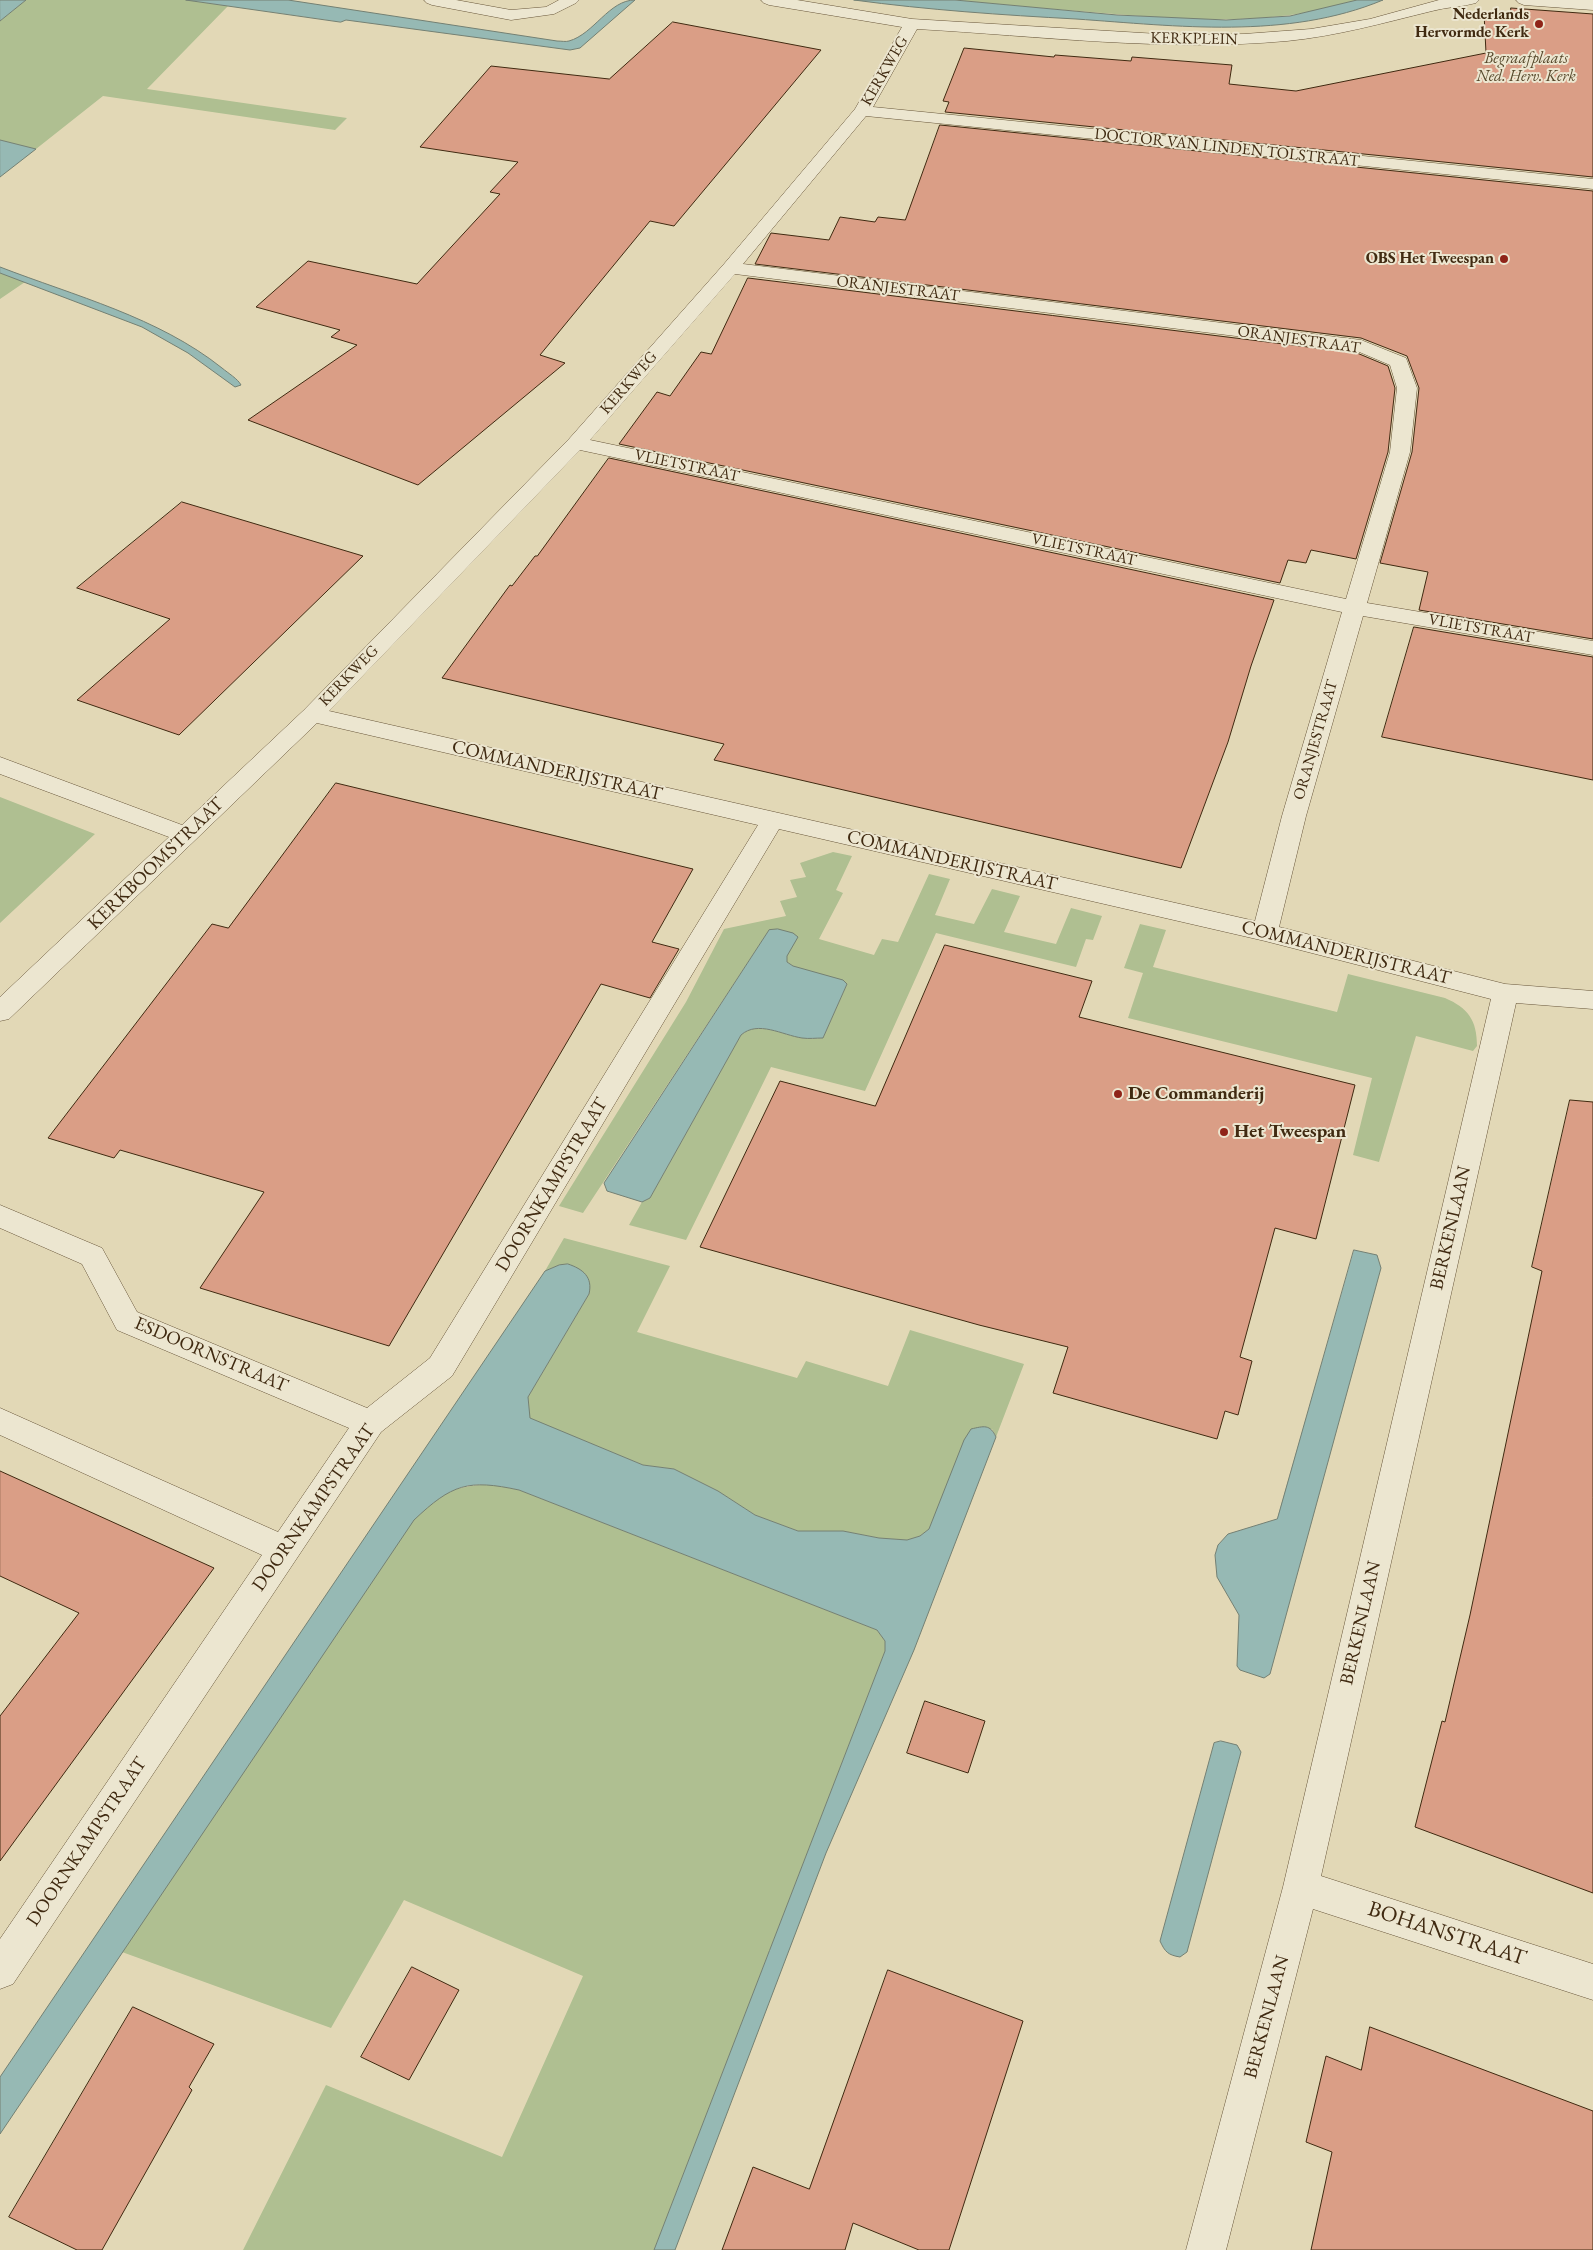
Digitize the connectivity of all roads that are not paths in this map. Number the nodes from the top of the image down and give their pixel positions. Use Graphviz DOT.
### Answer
graph roads {
  1 [pos="432,0"];
  2 [pos="571,0"];
  3 [pos="769,0"];
  4 [pos="1471,0"];
  5 [pos="1524,0"];
  6 [pos="1593,5"];
  7 [pos="912,24"];
  8 [pos="862,111"];
  9 [pos="1593,184"];
  10 [pos="730,268"];
  11 [pos="576,443"];
  12 [pos="1356,608"];
  13 [pos="1593,648"];
  14 [pos="312,715"];
  15 [pos="0,764"];
  16 [pos="772,821"];
  17 [pos="186,835"];
  18 [pos="1265,932"];
  19 [pos="1505,993"];
  20 [pos="1593,1000"];
  21 [pos="0,1012"];
  22 [pos="0,1216"];
  23 [pos="0,1421"];
  24 [pos="370,1422"];
  25 [pos="284,1550"];
  26 [pos="1301,1886"];
  27 [pos="0,1971"];
  28 [pos="1593,1982"];
  29 [pos="1206,2250"];
  1 -- 2 [label="street"];
  3 -- 7 [label="street, KERKPLEIN"];
  4 -- 7 [label="street, KERKPLEIN"];
  5 -- 6 [label="street"];
  7 -- 8 [label="street, KERKWEG"];
  8 -- 9 [label="street, DOCTOR VAN LINDEN TOLSTRAAT"];
  8 -- 10 [label="street, KERKWEG"];
  10 -- 11 [label="street, KERKWEG"];
  10 -- 12 [label="street, ORANJESTRAAT"];
  11 -- 12 [label="street, VLIETSTRAAT"];
  11 -- 14 [label="street, KERKWEG"];
  12 -- 13 [label="street, VLIETSTRAAT"];
  12 -- 18 [label="street, ORANJESTRAAT"];
  14 -- 16 [label="street, COMMANDERIJSTRAAT"];
  14 -- 17 [label="street, KERKBOOMSTRAAT"];
  15 -- 17 [label="street"];
  16 -- 18 [label="street, COMMANDERIJSTRAAT"];
  16 -- 24 [label="street, DOORNKAMPSTRAAT"];
  17 -- 21 [label="street, KERKBOOMSTRAAT"];
  18 -- 19 [label="street, COMMANDERIJSTRAAT"];
  19 -- 20 [label="street, COMMANDERIJSTRAAT"];
  19 -- 26 [label="street, BERKENLAAN"];
  22 -- 24 [label="street, ESDOORNSTRAAT"];
  23 -- 25 [label="street"];
  24 -- 25 [label="street, DOORNKAMPSTRAAT"];
  25 -- 27 [label="street, DOORNKAMPSTRAAT"];
  26 -- 28 [label="street, BOHANSTRAAT"];
  26 -- 29 [label="street, BERKENLAAN"];
}
